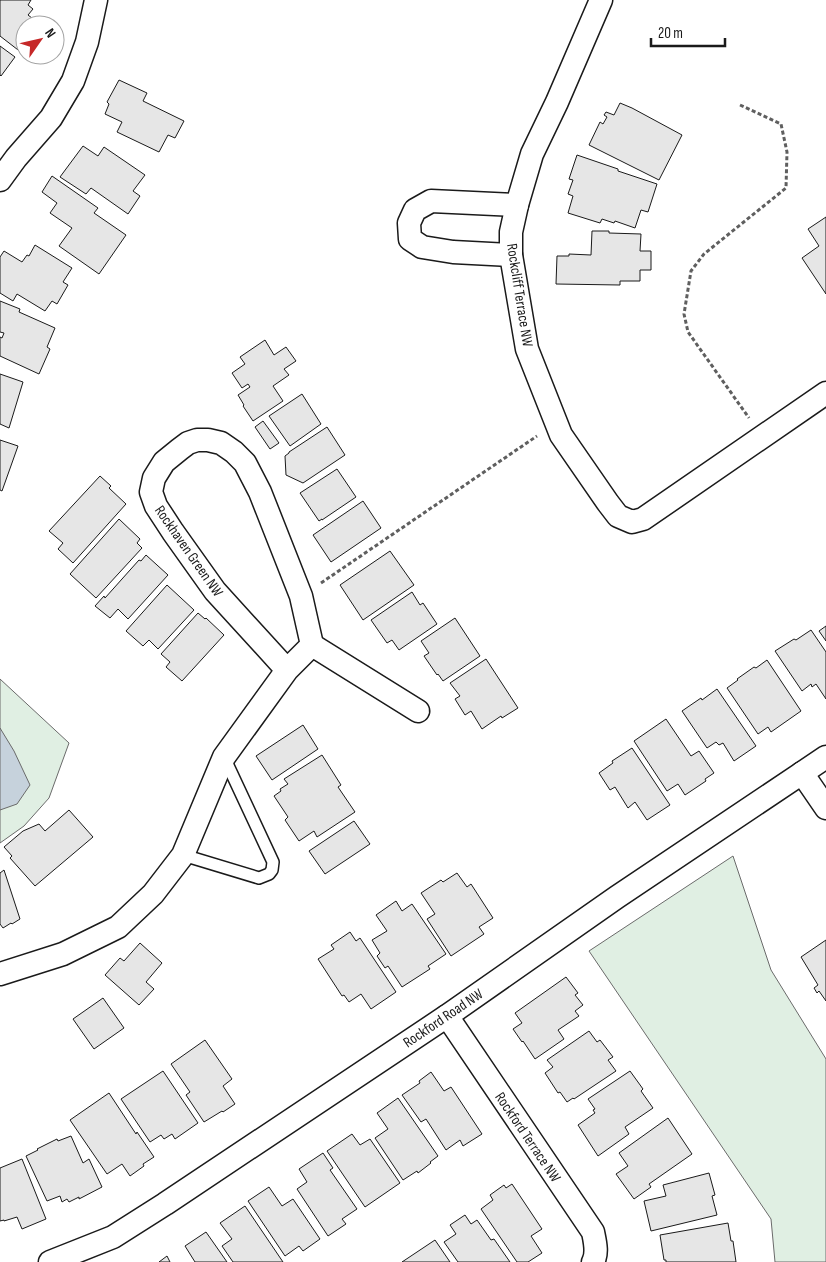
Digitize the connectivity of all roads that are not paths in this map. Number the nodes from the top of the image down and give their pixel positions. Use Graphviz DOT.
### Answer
graph roads {
  1 [pos="96,0"];
  2 [pos="601,0"];
  3 [pos="0,180"];
  4 [pos="517,205"];
  5 [pos="511,255"];
  6 [pos="826,393"];
  7 [pos="312,645"];
  8 [pos="287,670"];
  9 [pos="418,711"];
  10 [pos="224,757"];
  11 [pos="826,757"];
  12 [pos="802,773"];
  13 [pos="826,808"];
  14 [pos="183,855"];
  15 [pos="0,974"];
  16 [pos="446,1016"];
  17 [pos="50,1262"];
  18 [pos="593,1262"];
  1 -- 3 [label="street"];
  2 -- 4 [label="street, Rockcliff Terrace NW"];
  4 -- 5 [label="street, Rockcliff Terrace NW"];
  4 -- 5 [label="street"];
  5 -- 6 [label="street, Rockcliff Terrace NW"];
  7 -- 8 [label="street"];
  7 -- 8 [label="street, Rockhaven Green NW"];
  7 -- 9 [label="street"];
  8 -- 10 [label="street"];
  10 -- 14 [label="street"];
  10 -- 14 [label="lane"];
  11 -- 12 [label="street, Rockford Road NW"];
  12 -- 13 [label="street"];
  12 -- 16 [label="street, Rockford Road NW"];
  14 -- 15 [label="street"];
  16 -- 17 [label="street, Rockford Road NW"];
  16 -- 18 [label="street, Rockford Terrace NW"];
}
